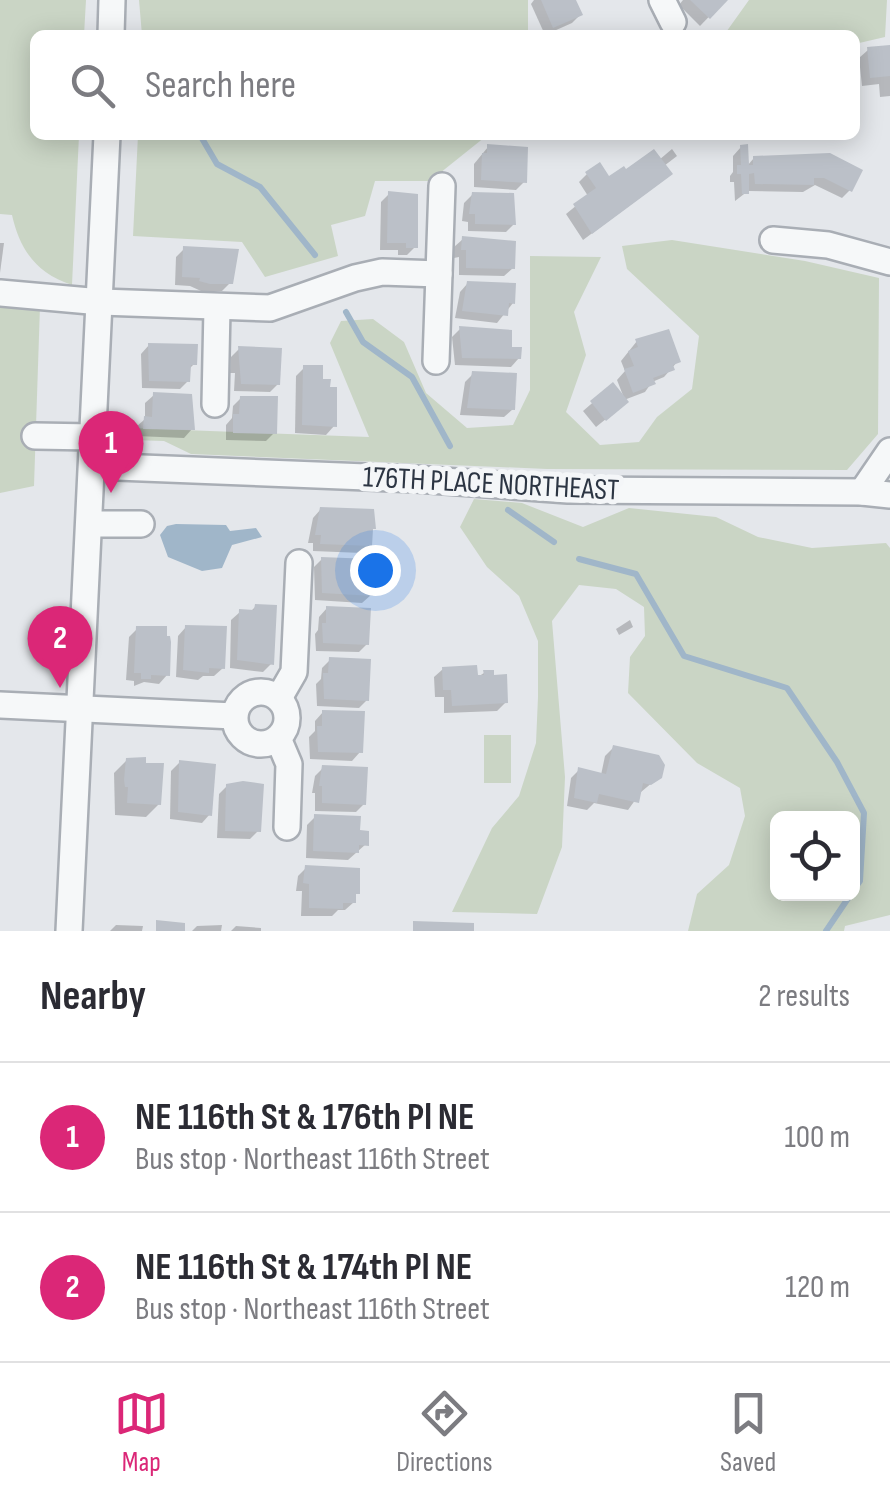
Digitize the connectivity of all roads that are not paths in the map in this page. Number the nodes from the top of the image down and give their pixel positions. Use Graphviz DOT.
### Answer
graph roads {
  1 [pos="112,0"];
  2 [pos="110,30"];
  3 [pos="107,140"];
  4 [pos="442,186"];
  5 [pos="772,240"];
  6 [pos="890,262"];
  7 [pos="439,274"];
  8 [pos="0,293"];
  9 [pos="101,302"];
  10 [pos="216,308"];
  11 [pos="436,361"];
  12 [pos="215,404"];
  13 [pos="36,436"];
  14 [pos="93,436"];
  15 [pos="890,451"];
  16 [pos="92,466"];
  17 [pos="862,492"];
  18 [pos="890,495"];
  19 [pos="89,524"];
  20 [pos="140,524"];
  21 [pos="300,563"];
  22 [pos="279,698"];
  23 [pos="0,705"];
  24 [pos="80,710"];
  25 [pos="234,716"];
  26 [pos="278,738"];
  27 [pos="287,827"];
  28 [pos="69,931"];
  1 -- 2 [label="street"];
  3 -- 9 [label="street"];
  4 -- 7 [label="street"];
  5 -- 6 [label="street"];
  7 -- 10 [label="street"];
  7 -- 11 [label="street"];
  8 -- 9 [label="street"];
  9 -- 10 [label="street"];
  9 -- 14 [label="street"];
  10 -- 12 [label="street"];
  13 -- 14 [label="street"];
  14 -- 16 [label="street"];
  15 -- 17 [label="street"];
  16 -- 17 [label="street, 176TH PLACE NORTHEAST"];
  16 -- 19 [label="street"];
  17 -- 18 [label="street, 176TH PLACE NORTHEAST"];
  19 -- 20 [label="street"];
  19 -- 24 [label="street"];
  21 -- 22 [label="street"];
  22 -- 25 [label="street"];
  22 -- 26 [label="street"];
  23 -- 24 [label="street"];
  24 -- 25 [label="street"];
  24 -- 28 [label="street"];
  25 -- 26 [label="street"];
  26 -- 27 [label="street"];
}
